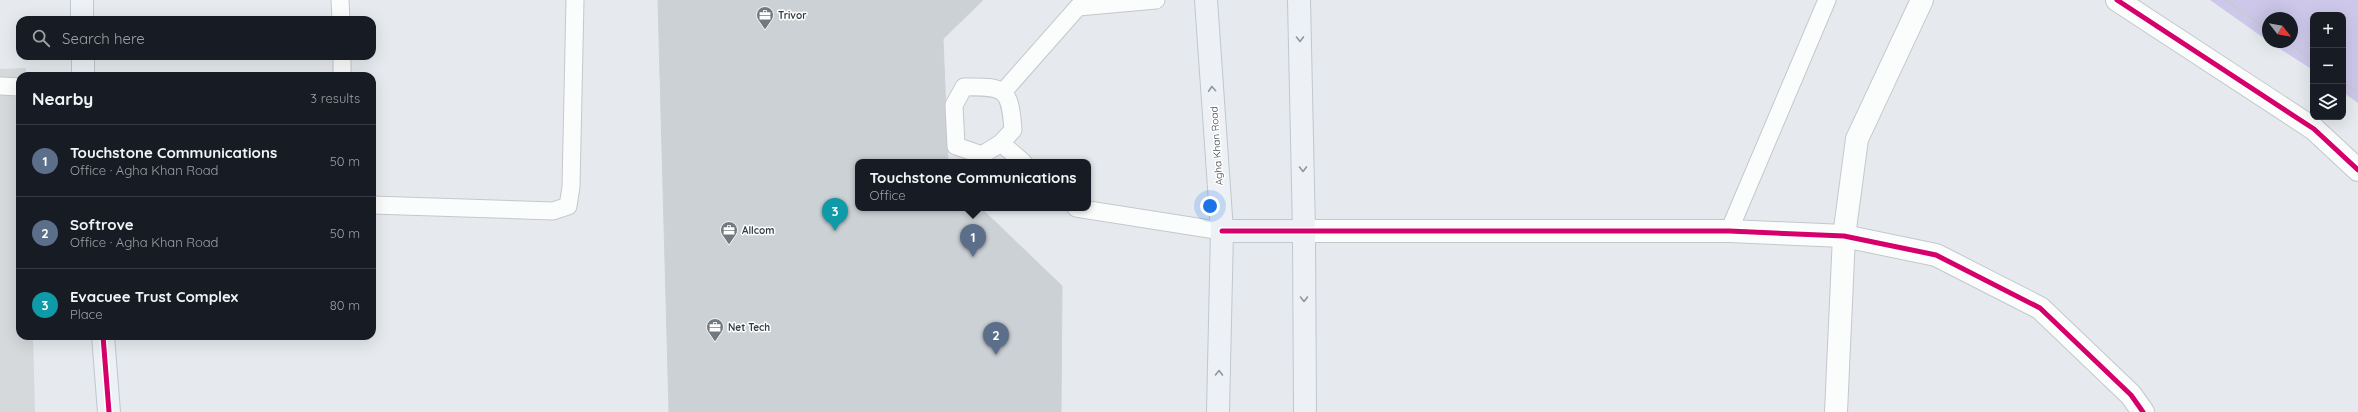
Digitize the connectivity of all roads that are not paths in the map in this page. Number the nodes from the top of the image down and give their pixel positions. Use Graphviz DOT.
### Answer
graph roads {
  1 [pos="82,0"];
  2 [pos="340,0"];
  3 [pos="575,0"];
  4 [pos="1156,0"];
  5 [pos="1206,0"];
  6 [pos="1299,0"];
  7 [pos="1828,0"];
  8 [pos="1922,0"];
  9 [pos="2117,0"];
  10 [pos="1078,4"];
  11 [pos="82,16"];
  12 [pos="341,16"];
  13 [pos="83,60"];
  14 [pos="342,60"];
  15 [pos="83,72"];
  16 [pos="342,72"];
  17 [pos="0,86"];
  18 [pos="16,87"];
  19 [pos="1003,92"];
  20 [pos="1001,143"];
  21 [pos="1019,159"];
  22 [pos="2358,170"];
  23 [pos="376,205"];
  24 [pos="1091,210"];
  25 [pos="1222,231"];
  26 [pos="1304,231"];
  27 [pos="1729,231"];
  28 [pos="1844,236"];
  29 [pos="103,340"];
  30 [pos="109,412"];
  31 [pos="1218,412"];
  32 [pos="1305,412"];
  33 [pos="1836,412"];
  34 [pos="2143,412"];
  1 -- 11 [label="street"];
  2 -- 12 [label="lane"];
  3 -- 23 [label="lane"];
  4 -- 10 [label="lane"];
  25 -- 5 [label="street, Agha Khan Road, one-way"];
  6 -- 26 [label="street, one-way"];
  7 -- 27 [label="lane"];
  8 -- 28 [label="street"];
  9 -- 22 [label="street"];
  10 -- 19 [label="lane"];
  13 -- 15 [label="street"];
  14 -- 16 [label="lane"];
  17 -- 18 [label="lane"];
  19 -- 20 [label="lane"];
  19 -- 20 [label="lane"];
  20 -- 21 [label="lane"];
  24 -- 25 [label="lane"];
  25 -- 26 [label="street"];
  31 -- 25 [label="street, Agha Khan Road, one-way"];
  26 -- 27 [label="street"];
  26 -- 32 [label="street, one-way"];
  27 -- 28 [label="street"];
  28 -- 33 [label="street"];
  28 -- 34 [label="street"];
  29 -- 30 [label="street"];
}
